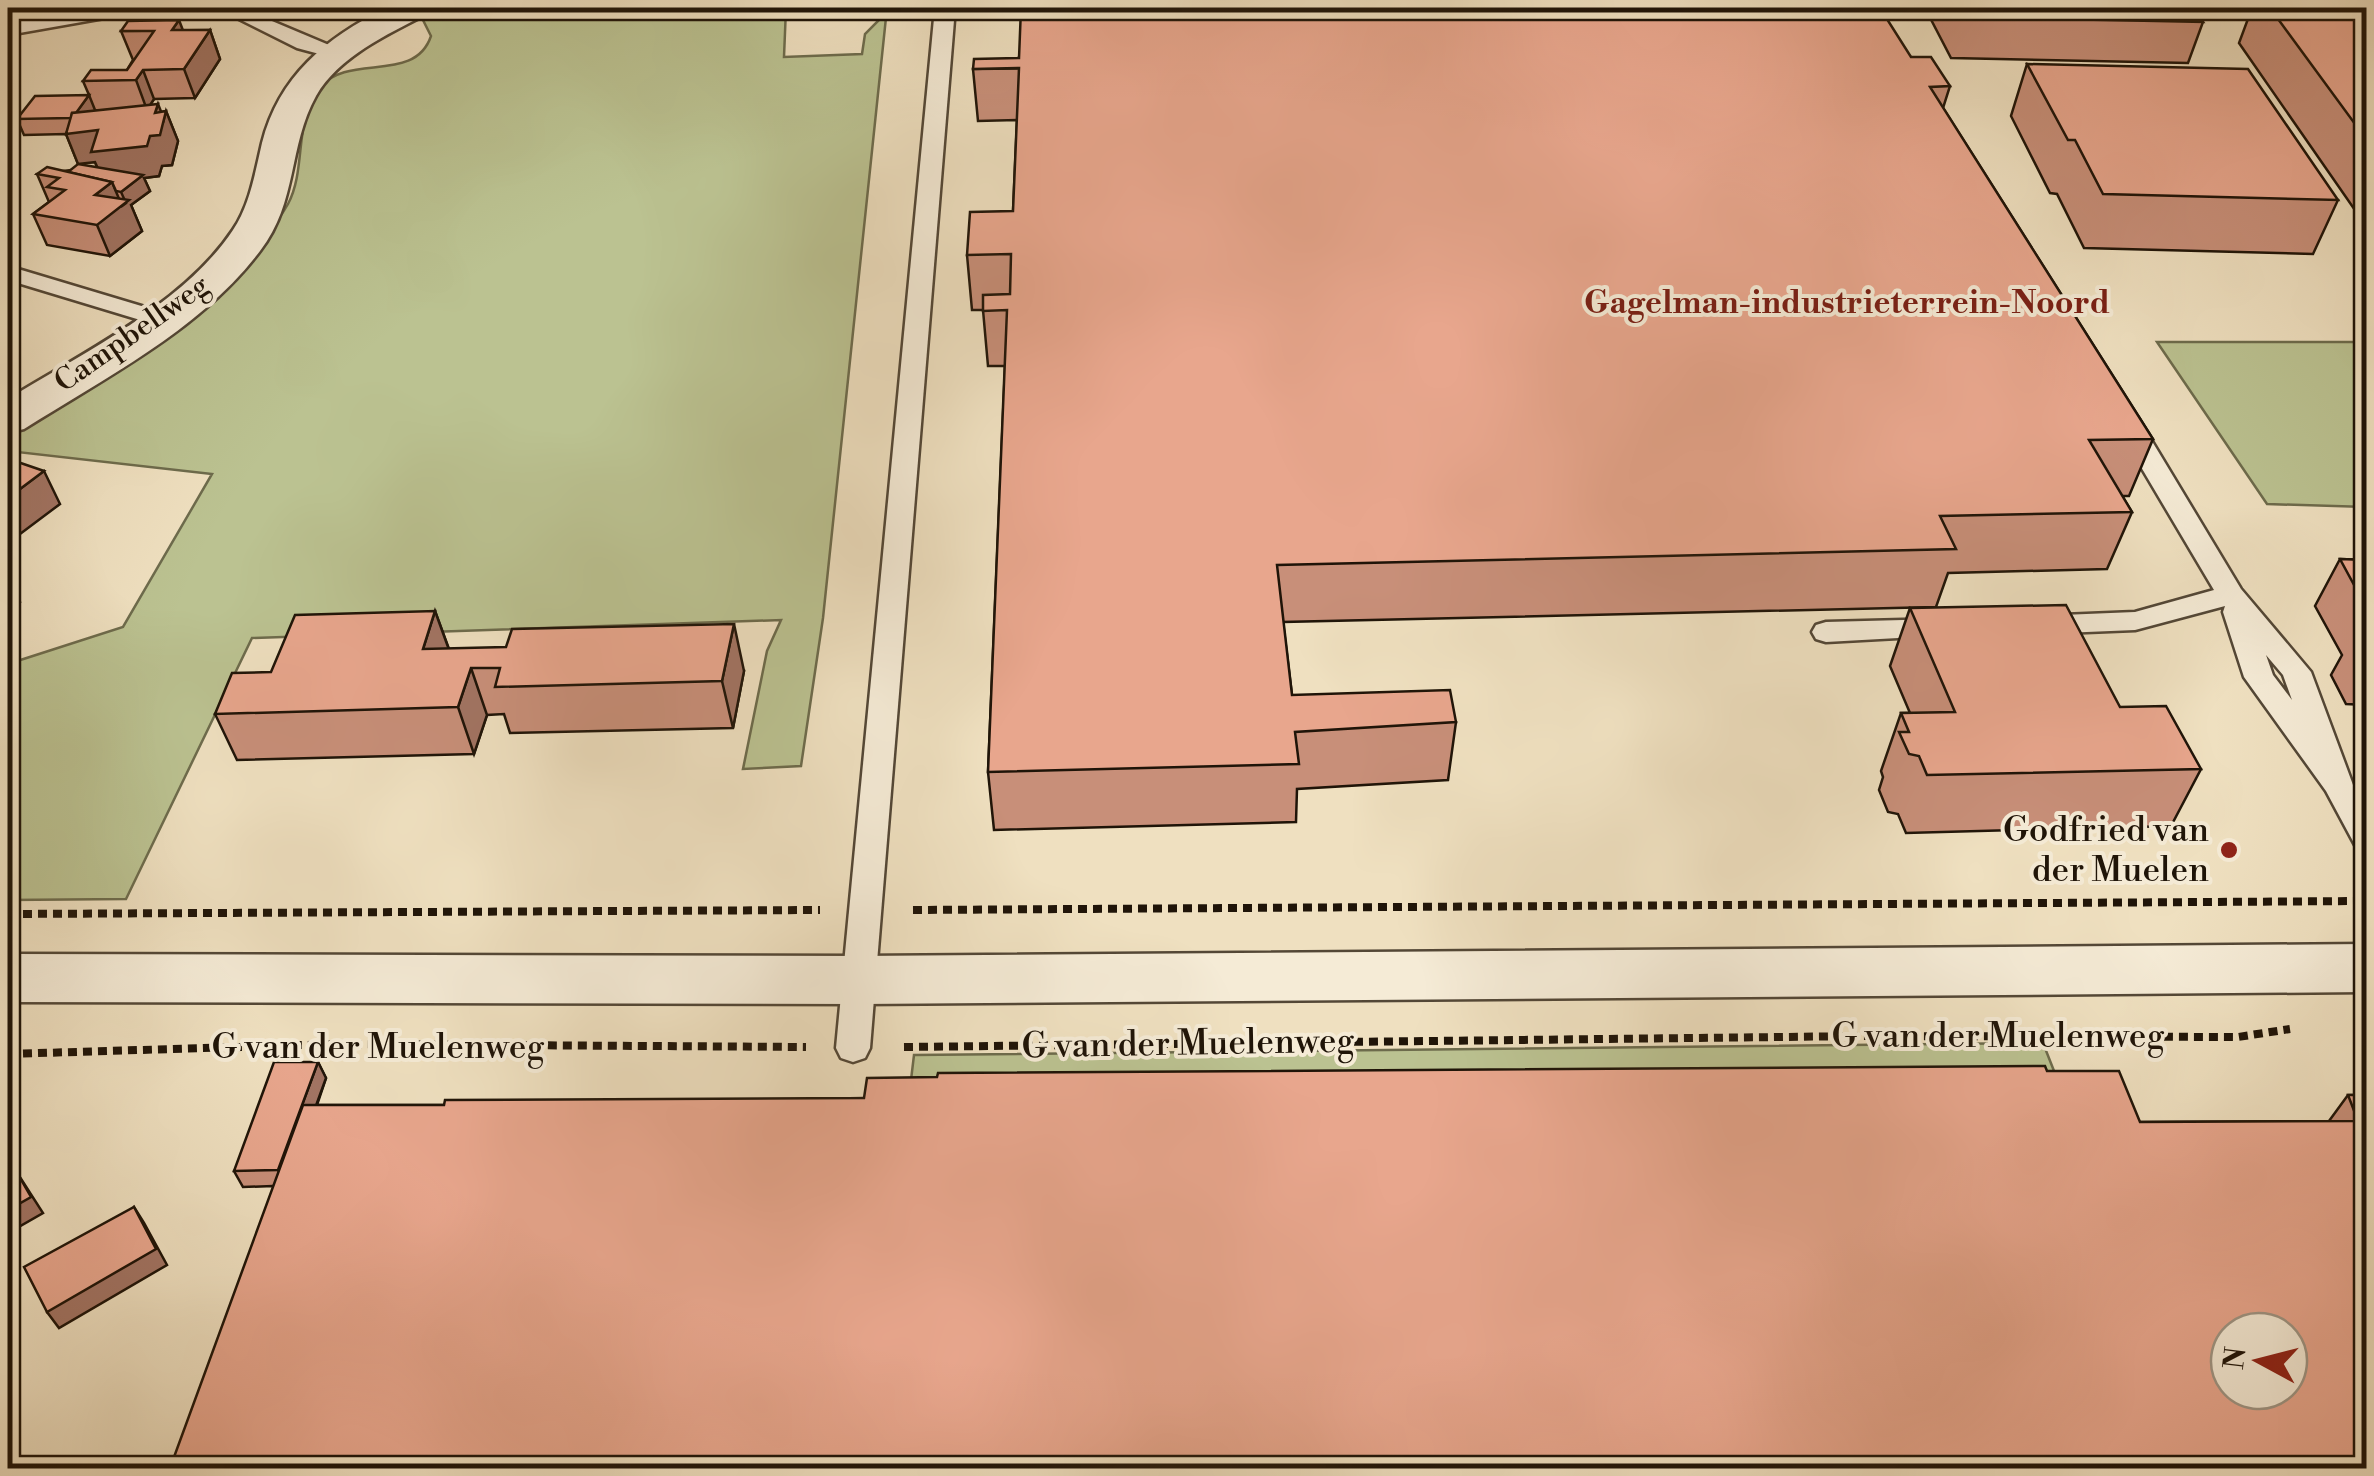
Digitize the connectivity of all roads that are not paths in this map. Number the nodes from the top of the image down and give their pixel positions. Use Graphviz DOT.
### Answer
graph roads {
  1 [pos="127,8"];
  2 [pos="227,8"];
  3 [pos="412,8"];
  4 [pos="945,8"];
  5 [pos="8,29"];
  6 [pos="338,54"];
  7 [pos="8,274"];
  8 [pos="160,318"];
  9 [pos="2112,396"];
  10 [pos="8,419"];
  11 [pos="2232,595"];
  12 [pos="2019,625"];
  13 [pos="1961,627"];
  14 [pos="1826,632"];
  15 [pos="2366,836"];
  16 [pos="2366,968"];
  17 [pos="8,978"];
  18 [pos="860,980"];
  19 [pos="854,1048"];
  1 -- 5 [label="lane"];
  2 -- 6 [label="lane"];
  3 -- 6 [label="street, Campbellweg"];
  4 -- 18 [label="lane"];
  6 -- 8 [label="street, Campbellweg"];
  7 -- 8 [label="lane"];
  8 -- 10 [label="street, Campbellweg"];
  9 -- 11 [label="lane"];
  11 -- 12 [label="lane"];
  11 -- 15 [label="lane"];
  13 -- 14 [label="lane"];
  16 -- 18 [label="street, G van der Muelenweg"];
  17 -- 18 [label="street, G van der Muelenweg"];
  18 -- 19 [label="lane"];
}
